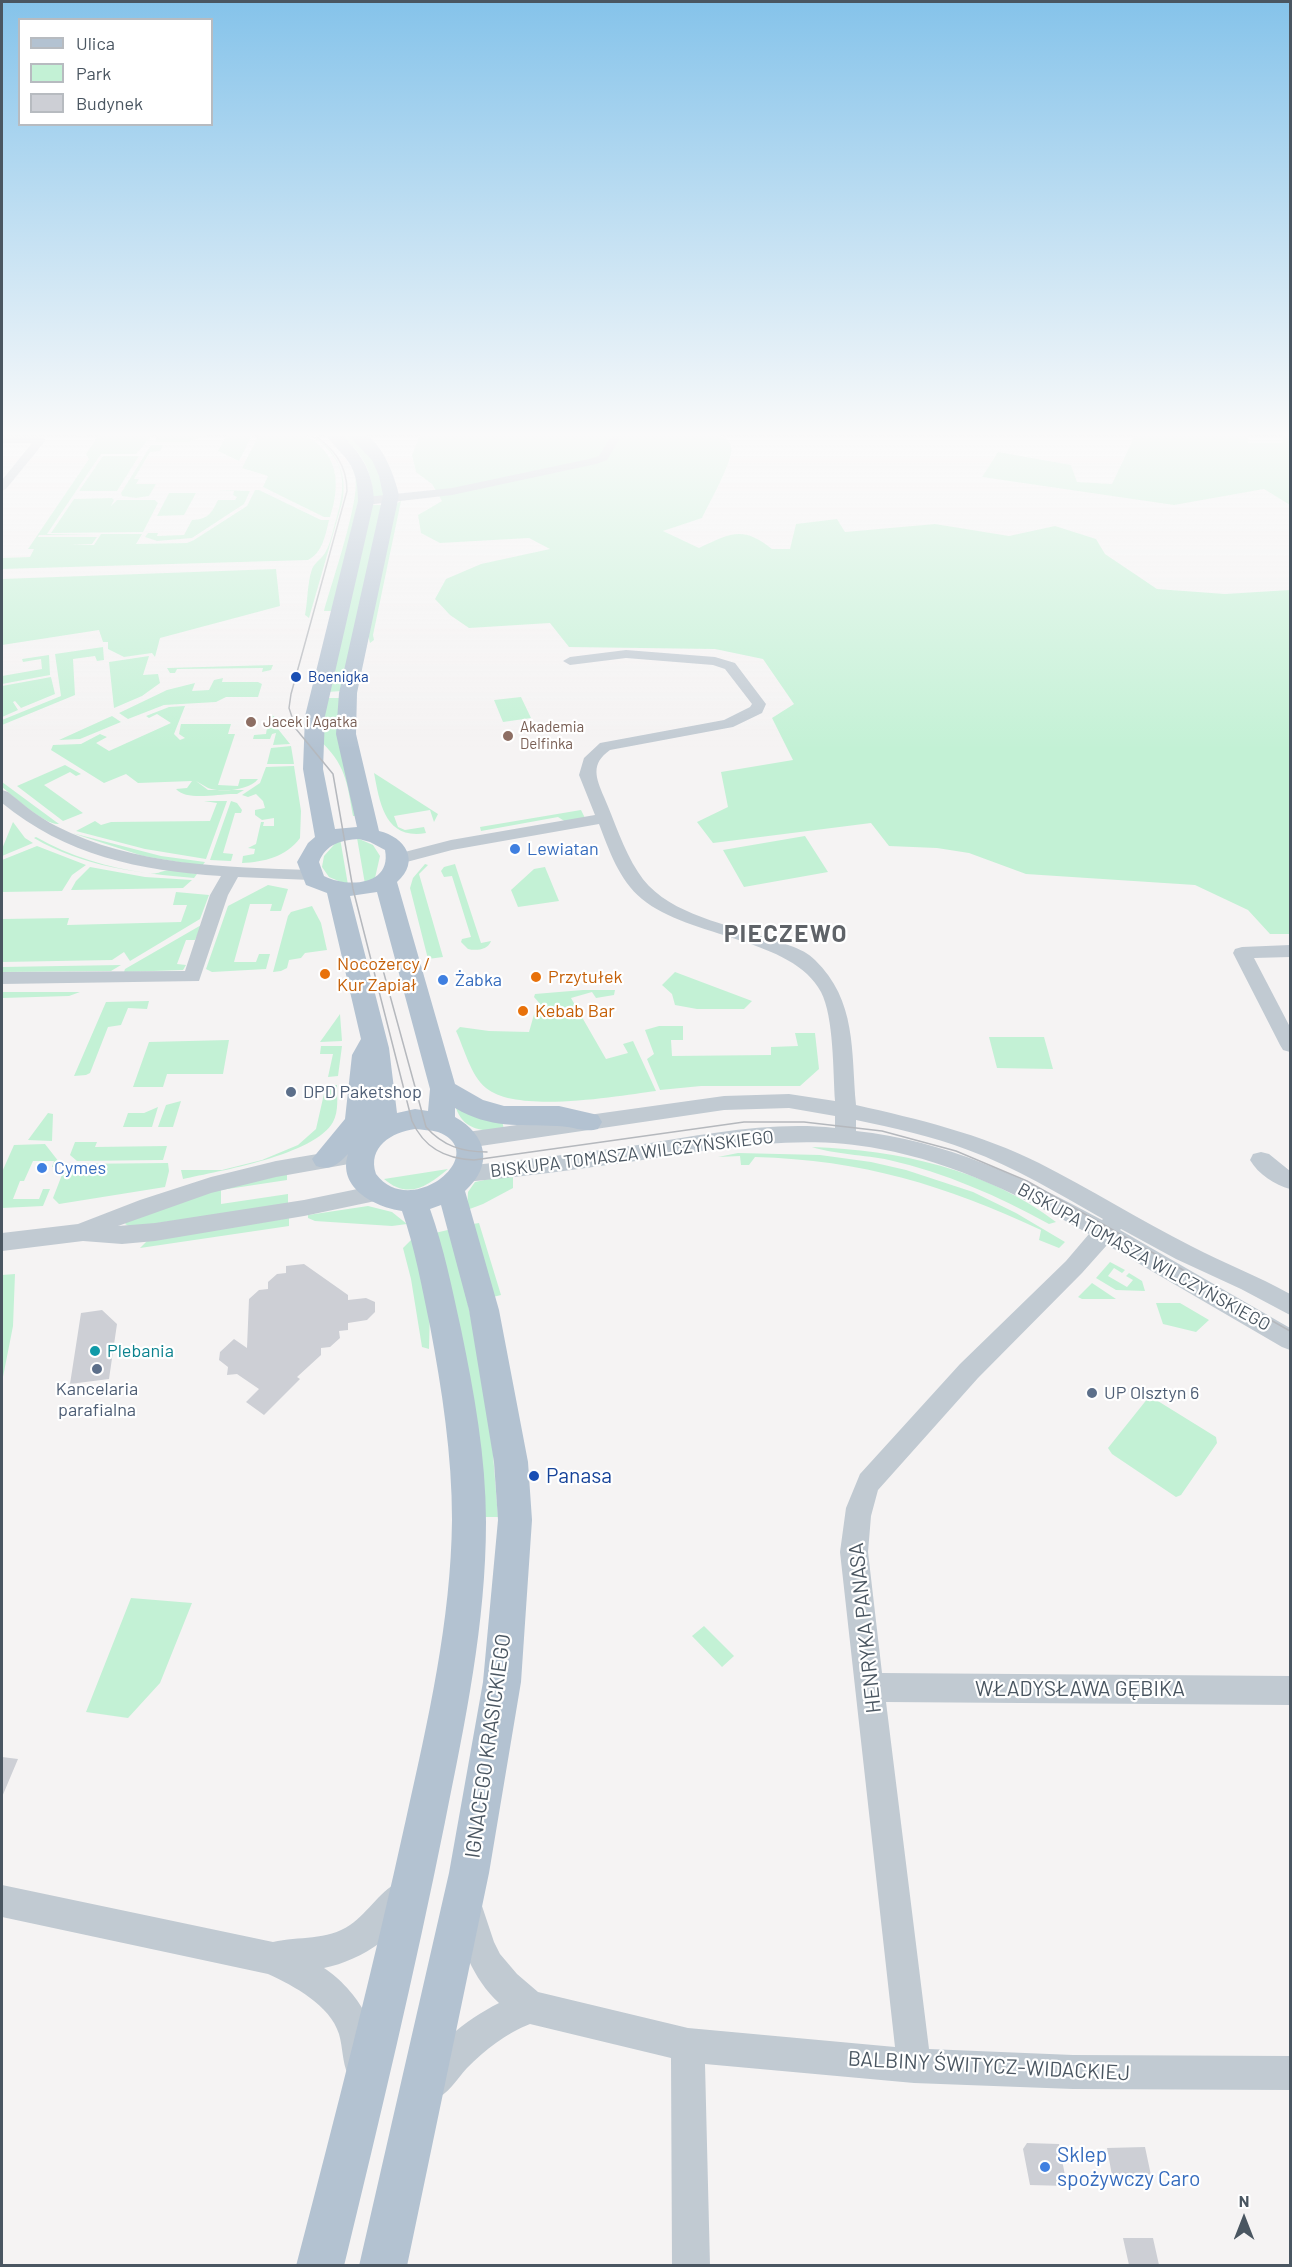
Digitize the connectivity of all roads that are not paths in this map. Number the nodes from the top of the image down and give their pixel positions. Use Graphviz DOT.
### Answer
graph roads {
  1 [pos="357,539"];
  2 [pos="382,539"];
  3 [pos="570,661"];
  4 [pos="2,795"];
  5 [pos="604,818"];
  6 [pos="369,834"];
  7 [pos="326,838"];
  8 [pos="397,853"];
  9 [pos="309,868"];
  10 [pos="232,872"];
  11 [pos="386,882"];
  12 [pos="337,888"];
  13 [pos="1290,951"];
  14 [pos="2,978"];
  15 [pos="373,1034"];
  16 [pos="1290,1045"];
  17 [pos="443,1089"];
  18 [pos="846,1110"];
  19 [pos="441,1121"];
  20 [pos="589,1122"];
  21 [pos="385,1128"];
  22 [pos="844,1136"];
  23 [pos="467,1140"];
  24 [pos="361,1155"];
  25 [pos="326,1160"];
  26 [pos="1261,1160"];
  27 [pos="457,1181"];
  28 [pos="1290,1181"];
  29 [pos="377,1193"];
  30 [pos="413,1201"];
  31 [pos="1112,1225"];
  32 [pos="83,1232"];
  33 [pos="2,1242"];
  34 [pos="1290,1305"];
  35 [pos="1290,1340"];
  36 [pos="509,1580"];
  37 [pos="465,1581"];
  38 [pos="870,1687"];
  39 [pos="1290,1690"];
  40 [pos="414,1880"];
  41 [pos="465,1892"];
  42 [pos="2,1901"];
  43 [pos="271,1958"];
  44 [pos="530,2007"];
  45 [pos="688,2045"];
  46 [pos="914,2066"];
  47 [pos="1290,2073"];
  48 [pos="365,2089"];
  49 [pos="421,2100"];
  50 [pos="320,2265"];
  51 [pos="383,2265"];
  52 [pos="691,2265"];
  1 -- 7 [label="main road"];
  2 -- 6 [label="main road"];
  3 -- 5 [label="street"];
  4 -- 10 [label="street"];
  5 -- 8 [label="street"];
  5 -- 18 [label="street"];
  6 -- 7 [label="main road"];
  6 -- 8 [label="main road"];
  7 -- 9 [label="main road"];
  8 -- 11 [label="main road"];
  9 -- 10 [label="street"];
  9 -- 12 [label="main road"];
  10 -- 14 [label="street"];
  11 -- 12 [label="main road"];
  11 -- 17 [label="main road"];
  12 -- 15 [label="main road"];
  13 -- 16 [label="street"];
  15 -- 21 [label="main road"];
  15 -- 25 [label="main road"];
  17 -- 19 [label="main road"];
  17 -- 20 [label="main road"];
  18 -- 20 [label="street, BISKUPA TOMASZA WILCZYŃSKIEGO"];
  18 -- 22 [label="street"];
  18 -- 31 [label="street, BISKUPA TOMASZA WILCZYŃSKIEGO"];
  19 -- 21 [label="main road"];
  19 -- 23 [label="main road"];
  20 -- 23 [label="street, BISKUPA TOMASZA WILCZYŃSKIEGO"];
  21 -- 24 [label="main road"];
  22 -- 27 [label="street, BISKUPA TOMASZA WILCZYŃSKIEGO"];
  22 -- 31 [label="street, BISKUPA TOMASZA WILCZYŃSKIEGO"];
  23 -- 27 [label="main road"];
  24 -- 25 [label="street"];
  24 -- 29 [label="main road"];
  25 -- 32 [label="street"];
  26 -- 28 [label="street"];
  27 -- 30 [label="main road"];
  27 -- 36 [label="main road, IGNACEGO KRASICKIEGO"];
  29 -- 30 [label="main road"];
  29 -- 32 [label="street"];
  30 -- 37 [label="main road"];
  31 -- 34 [label="street, BISKUPA TOMASZA WILCZYŃSKIEGO"];
  31 -- 35 [label="street, BISKUPA TOMASZA WILCZYŃSKIEGO"];
  31 -- 38 [label="street, HENRYKA PANASA"];
  32 -- 33 [label="street"];
  36 -- 37 [label="main road"];
  36 -- 41 [label="main road, IGNACEGO KRASICKIEGO"];
  37 -- 40 [label="main road"];
  38 -- 39 [label="street, WŁADYSŁAWA GĘBIKA"];
  38 -- 46 [label="street, HENRYKA PANASA"];
  40 -- 43 [label="street"];
  40 -- 48 [label="main road"];
  41 -- 44 [label="street, BALBINY ŚWITYCZ-WIDACKIEJ"];
  41 -- 49 [label="main road, IGNACEGO KRASICKIEGO"];
  42 -- 43 [label="street"];
  43 -- 48 [label="street"];
  44 -- 45 [label="street, BALBINY ŚWITYCZ-WIDACKIEJ"];
  44 -- 49 [label="street"];
  45 -- 46 [label="street, BALBINY ŚWITYCZ-WIDACKIEJ"];
  45 -- 52 [label="street"];
  46 -- 47 [label="street, BALBINY ŚWITYCZ-WIDACKIEJ"];
  48 -- 50 [label="main road"];
  49 -- 51 [label="main road, IGNACEGO KRASICKIEGO"];
}
